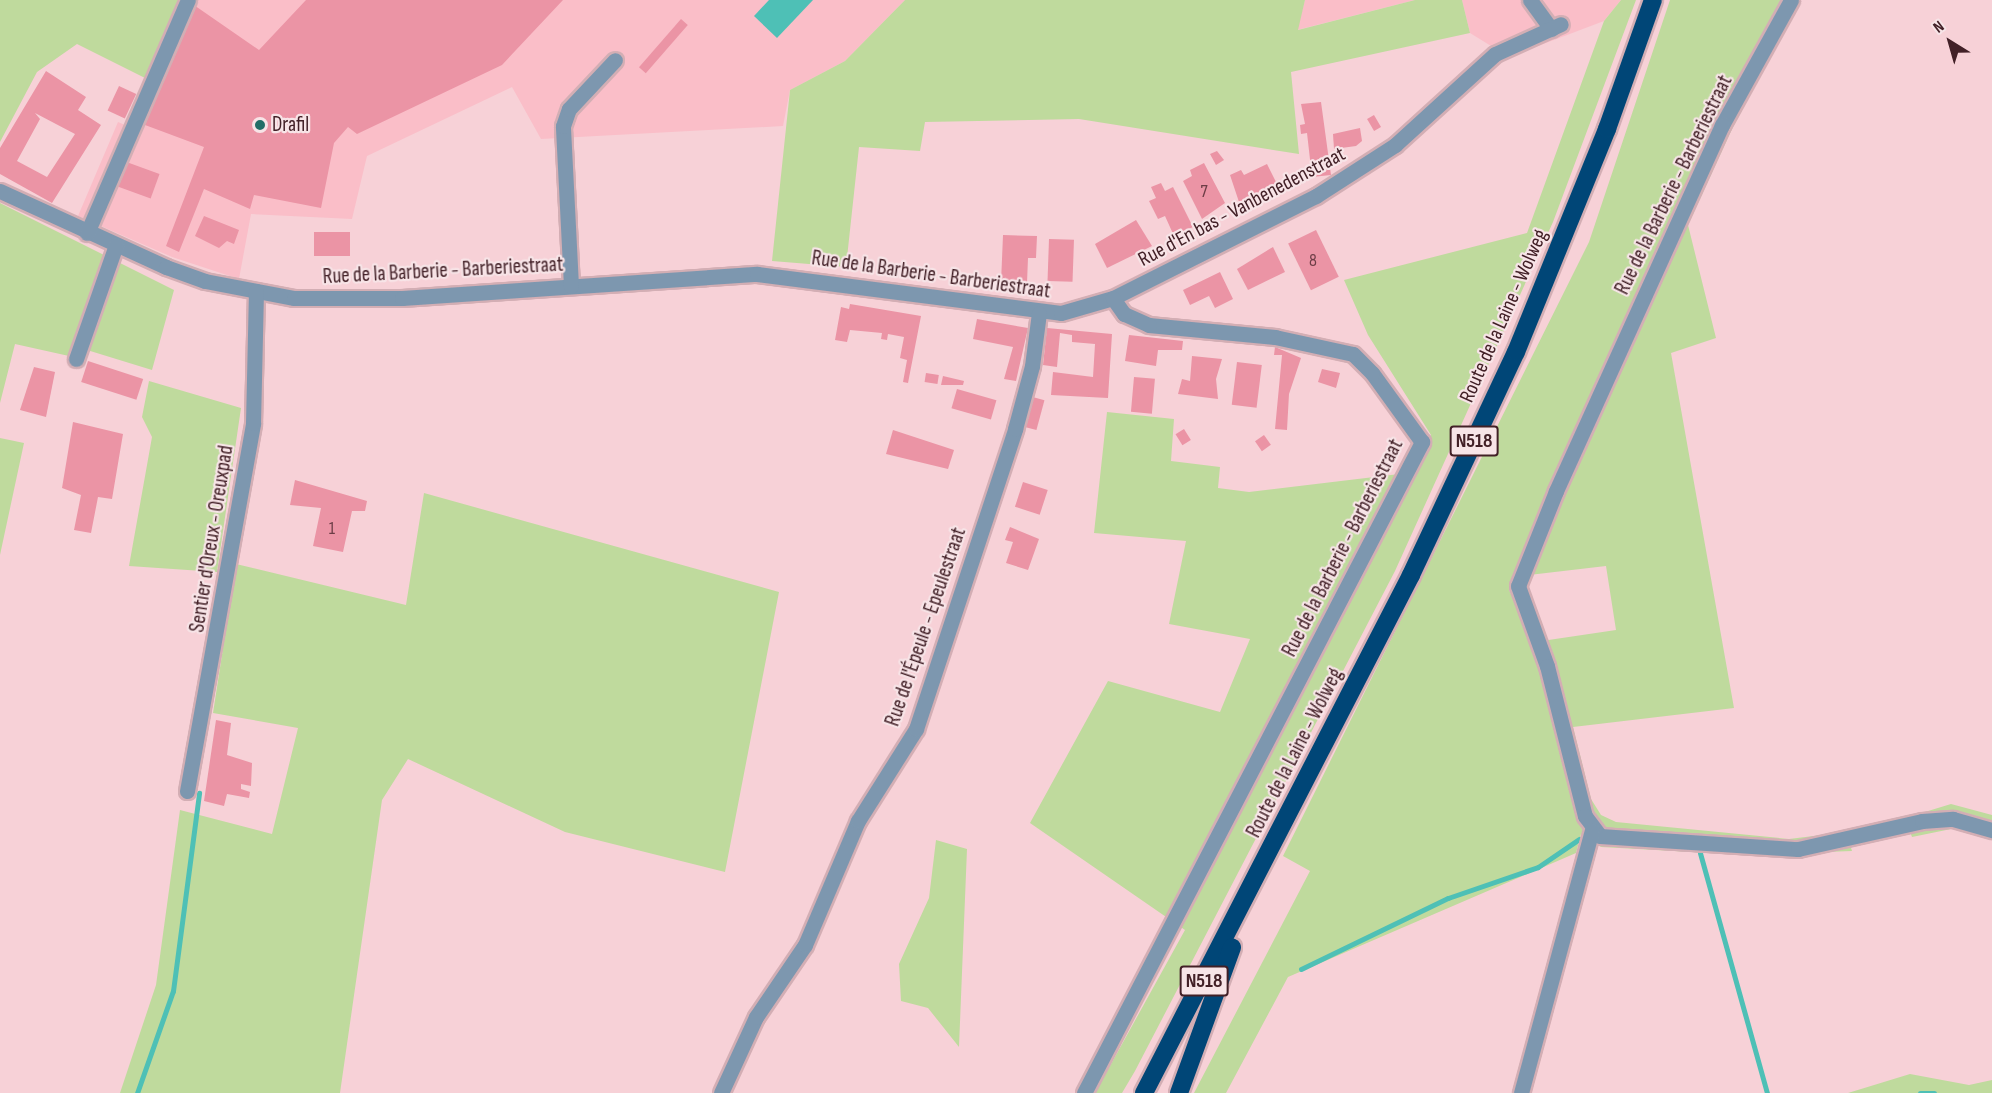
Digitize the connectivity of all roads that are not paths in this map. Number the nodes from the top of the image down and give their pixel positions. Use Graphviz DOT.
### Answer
graph roads {
  1 [pos="188,0"];
  2 [pos="1530,0"];
  3 [pos="1653,0"];
  4 [pos="1791,0"];
  5 [pos="615,60"];
  6 [pos="0,191"];
  7 [pos="87,233"];
  8 [pos="116,245"];
  9 [pos="571,286"];
  10 [pos="256,291"];
  11 [pos="1113,298"];
  12 [pos="1039,313"];
  13 [pos="76,358"];
  14 [pos="187,791"];
  15 [pos="1592,830"];
  16 [pos="1992,830"];
  17 [pos="1262,866"];
  18 [pos="721,1093"];
  19 [pos="1084,1093"];
  20 [pos="1144,1093"];
  21 [pos="1179,1093"];
  22 [pos="1521,1093"];
  1 -- 7 [label="street"];
  2 -- 11 [label="street, Rue d'En bas - Vanbenedenstraat"];
  3 -- 17 [label="highway, Route de la Laine - Wolweg / N518"];
  4 -- 15 [label="street, Rue de la Barberie - Barberiestraat"];
  5 -- 9 [label="street"];
  6 -- 7 [label="street, Rue de la Barberie - Barberiestraat"];
  7 -- 8 [label="street, Rue de la Barberie - Barberiestraat"];
  8 -- 10 [label="street, Rue de la Barberie - Barberiestraat"];
  8 -- 13 [label="street"];
  9 -- 10 [label="street, Rue de la Barberie - Barberiestraat"];
  9 -- 12 [label="street, Rue de la Barberie - Barberiestraat"];
  10 -- 14 [label="street, Sentier d'Oreux - Oreuxpad"];
  11 -- 12 [label="street, Rue de la Barberie - Barberiestraat"];
  11 -- 19 [label="street, Rue de la Barberie - Barberiestraat"];
  12 -- 18 [label="street, Rue de l'Épeule - Epeulestraat"];
  15 -- 16 [label="street"];
  15 -- 22 [label="street"];
  17 -- 20 [label="highway, Route de la Laine - Wolweg / N518"];
  17 -- 21 [label="highway, Route de la Laine - Wolweg / N518"];
}
